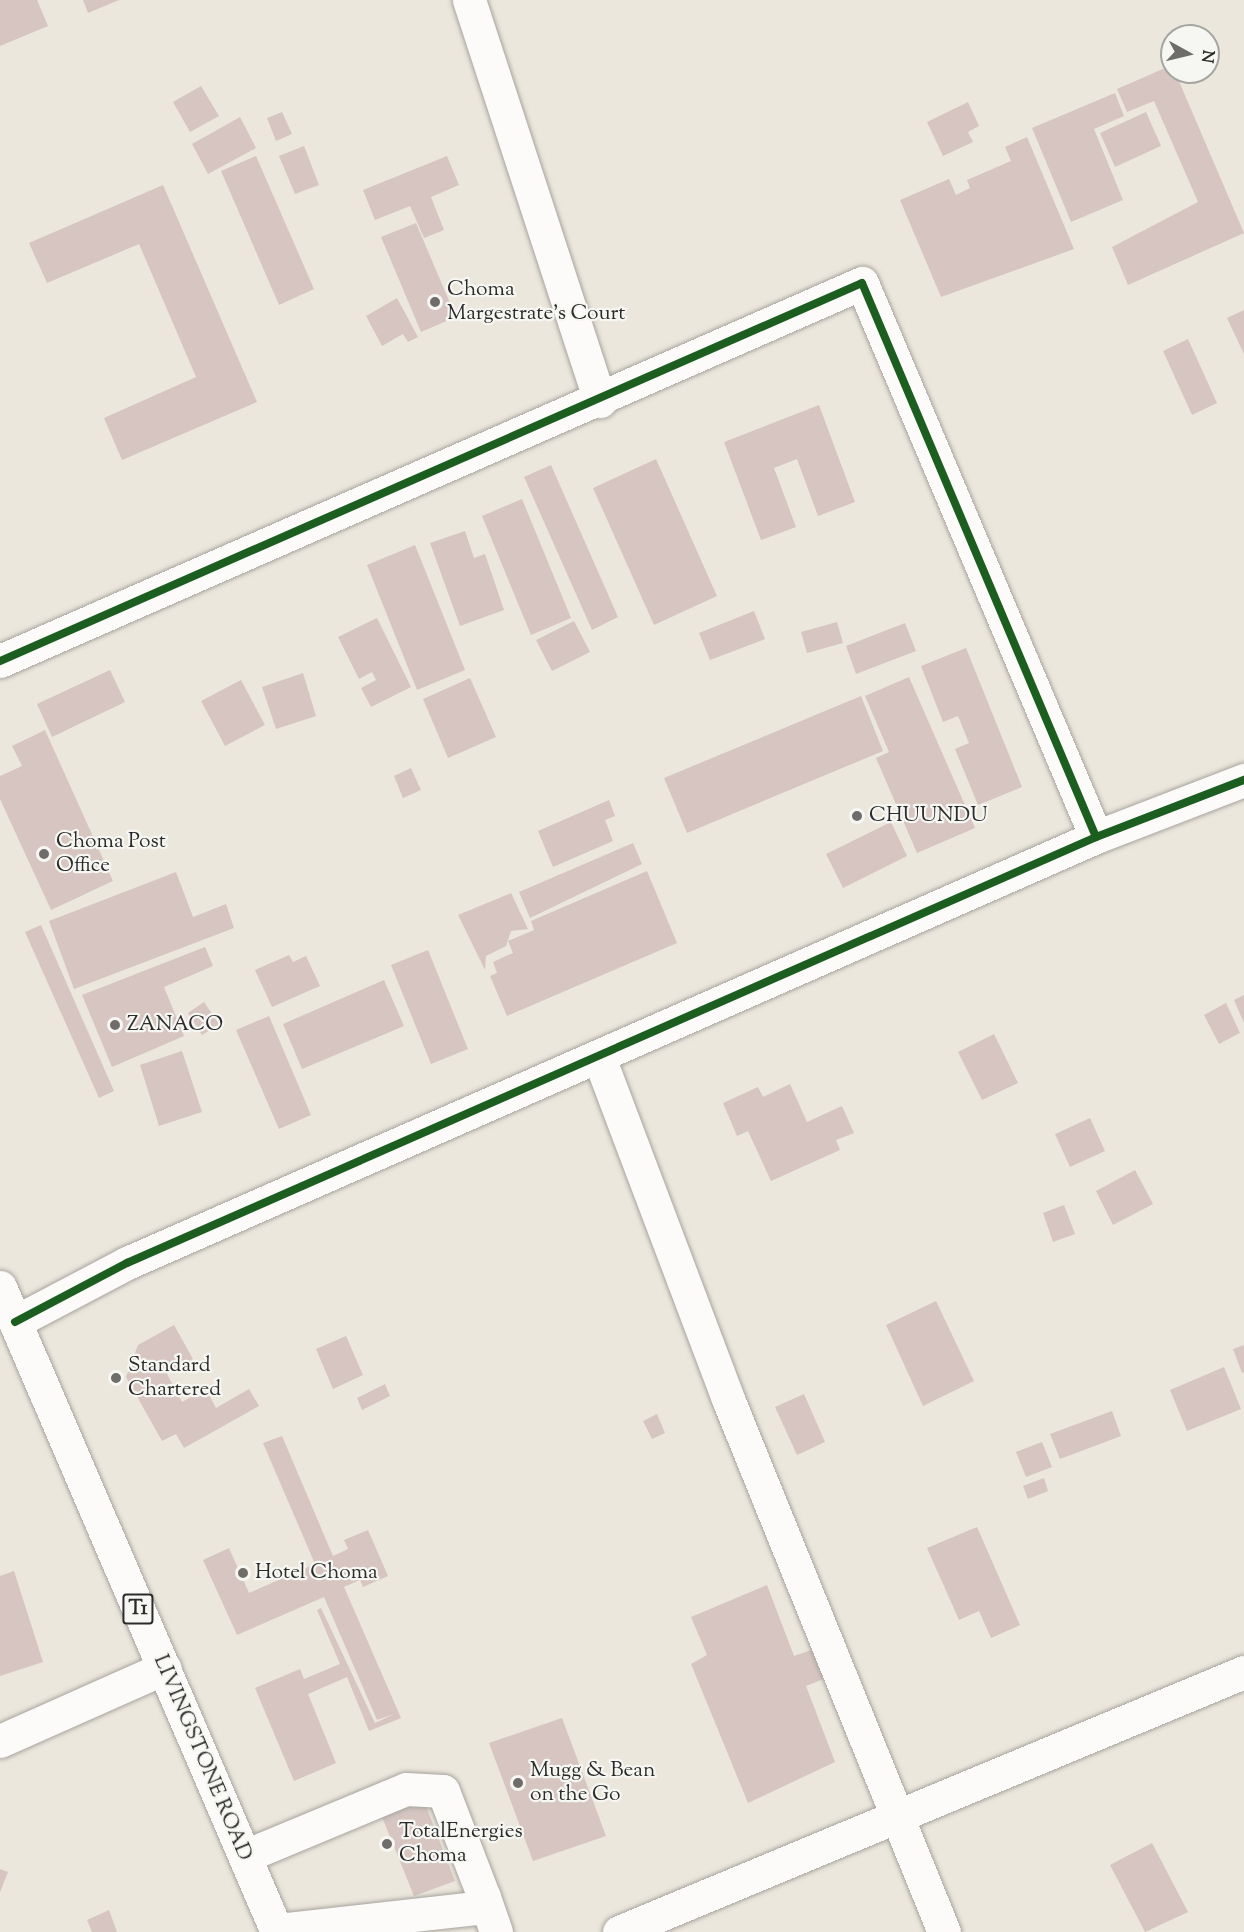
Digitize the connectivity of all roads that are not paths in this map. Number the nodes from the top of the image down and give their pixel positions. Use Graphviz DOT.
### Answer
graph roads {
  1 [pos="469,0"];
  2 [pos="600,401"];
  3 [pos="0,661"];
  4 [pos="1244,780"];
  5 [pos="1096,837"];
  6 [pos="600,1060"];
  7 [pos="0,1287"];
  8 [pos="15,1322"];
  9 [pos="164,1668"];
  10 [pos="1244,1672"];
  11 [pos="0,1741"];
  12 [pos="894,1817"];
  13 [pos="244,1856"];
  14 [pos="484,1897"];
  15 [pos="276,1931"];
  16 [pos="496,1932"];
  17 [pos="619,1932"];
  18 [pos="944,1932"];
  1 -- 2 [label="main road"];
  2 -- 3 [label="main road"];
  2 -- 5 [label="main road"];
  4 -- 5 [label="main road"];
  5 -- 6 [label="main road"];
  6 -- 8 [label="main road"];
  6 -- 12 [label="main road"];
  7 -- 8 [label="main road, LIVINGSTONE ROAD / T1"];
  8 -- 9 [label="main road, LIVINGSTONE ROAD / T1"];
  9 -- 11 [label="main road"];
  9 -- 13 [label="main road, LIVINGSTONE ROAD / T1"];
  10 -- 12 [label="main road"];
  12 -- 17 [label="main road"];
  12 -- 18 [label="main road"];
  13 -- 14 [label="main road"];
  13 -- 15 [label="main road, LIVINGSTONE ROAD / T1"];
  14 -- 15 [label="main road"];
  14 -- 16 [label="main road"];
}
